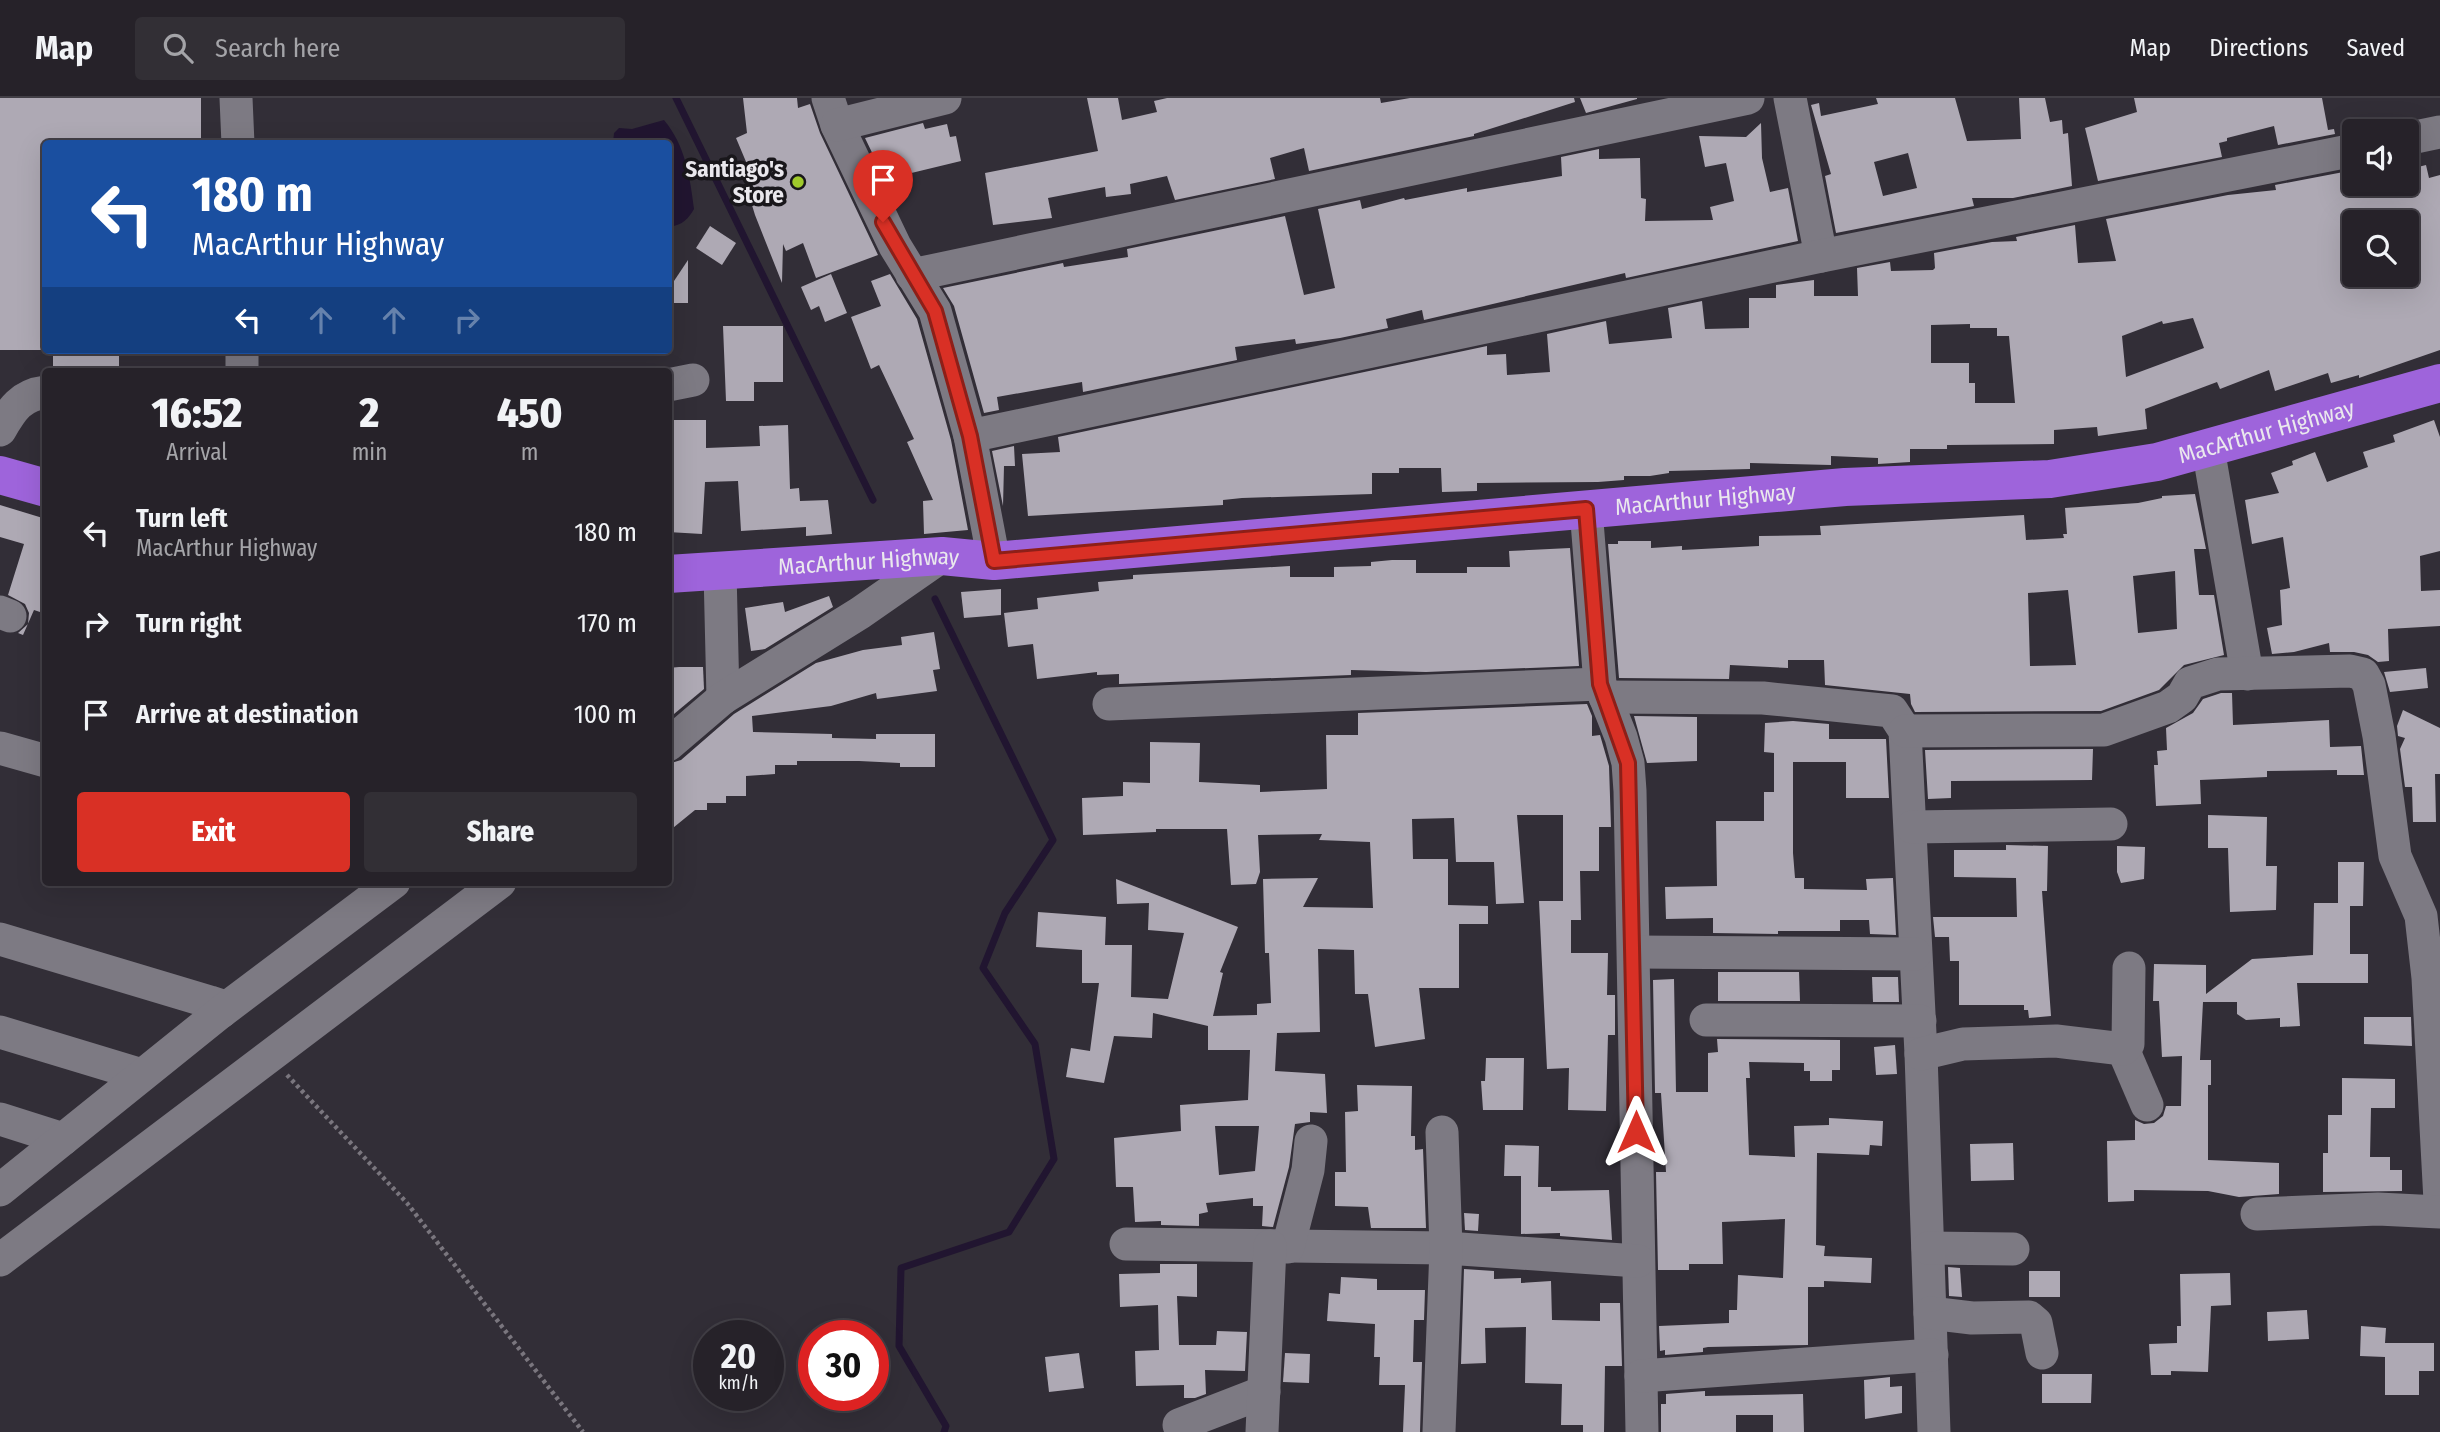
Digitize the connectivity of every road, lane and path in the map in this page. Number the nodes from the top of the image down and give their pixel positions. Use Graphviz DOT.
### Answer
graph roads {
  1 [pos="236,98"];
  2 [pos="946,98"];
  3 [pos="1748,98"];
  4 [pos="1790,98"];
  5 [pos="833,111"];
  6 [pos="2440,132"];
  7 [pos="2419,136"];
  8 [pos="238,140"];
  9 [pos="2342,152"];
  10 [pos="1821,256"];
  11 [pos="912,275"];
  12 [pos="2440,383"];
  13 [pos="42,392"];
  14 [pos="0,430"];
  15 [pos="970,436"];
  16 [pos="2208,448"];
  17 [pos="0,475"];
  18 [pos="42,487"];
  19 [pos="1586,509"];
  20 [pos="942,556"];
  21 [pos="994,561"];
  22 [pos="720,571"];
  23 [pos="672,574"];
  24 [pos="2247,674"];
  25 [pos="1602,690"];
  26 [pos="723,698"];
  27 [pos="1109,704"];
  28 [pos="1905,731"];
  29 [pos="672,742"];
  30 [pos="0,748"];
  31 [pos="42,760"];
  32 [pos="2111,824"];
  33 [pos="1912,827"];
  34 [pos="389,886"];
  35 [pos="495,886"];
  36 [pos="0,939"];
  37 [pos="1635,951"];
  38 [pos="1915,954"];
  39 [pos="2129,968"];
  40 [pos="2434,978"];
  41 [pos="221,1012"];
  42 [pos="1706,1020"];
  43 [pos="1920,1021"];
  44 [pos="0,1032"];
  45 [pos="2123,1049"];
  46 [pos="1922,1054"];
  47 [pos="270,1057"];
  48 [pos="142,1076"];
  49 [pos="2147,1105"];
  50 [pos="0,1119"];
  51 [pos="1442,1132"];
  52 [pos="63,1139"];
  53 [pos="1311,1141"];
  54 [pos="0,1190"];
  55 [pos="2440,1201"];
  56 [pos="2440,1212"];
  57 [pos="2257,1213"];
  58 [pos="1126,1244"];
  59 [pos="1279,1246"];
  60 [pos="1446,1248"];
  61 [pos="1928,1248"];
  62 [pos="2013,1249"];
  63 [pos="0,1260"];
  64 [pos="1638,1261"];
  65 [pos="1930,1313"];
  66 [pos="2042,1353"];
  67 [pos="1932,1355"];
  68 [pos="1642,1376"];
  69 [pos="1264,1392"];
  70 [pos="1179,1425"];
  71 [pos="583,1432"];
  72 [pos="1262,1432"];
  73 [pos="1440,1432"];
  74 [pos="1642,1432"];
  75 [pos="1934,1432"];
  1 -- 8 [label="street"];
  2 -- 5 [label="street"];
  3 -- 11 [label="street"];
  4 -- 10 [label="street"];
  5 -- 11 [label="street"];
  6 -- 7 [label="street"];
  9 -- 10 [label="street"];
  10 -- 15 [label="street"];
  11 -- 15 [label="street"];
  12 -- 16 [label="highway, MacArthur Highway"];
  13 -- 14 [label="street"];
  15 -- 21 [label="street"];
  16 -- 19 [label="highway, MacArthur Highway"];
  16 -- 24 [label="street"];
  17 -- 18 [label="highway"];
  19 -- 21 [label="highway, MacArthur Highway"];
  19 -- 25 [label="street"];
  20 -- 21 [label="highway, MacArthur Highway"];
  20 -- 22 [label="highway, MacArthur Highway"];
  20 -- 26 [label="street"];
  22 -- 23 [label="highway, MacArthur Highway"];
  22 -- 26 [label="street"];
  24 -- 28 [label="street"];
  24 -- 40 [label="street"];
  25 -- 27 [label="street"];
  25 -- 28 [label="street"];
  25 -- 37 [label="street"];
  26 -- 29 [label="street"];
  28 -- 33 [label="street"];
  30 -- 31 [label="street"];
  32 -- 33 [label="street"];
  33 -- 38 [label="street"];
  34 -- 41 [label="street"];
  35 -- 47 [label="street"];
  36 -- 41 [label="street"];
  37 -- 38 [label="street"];
  37 -- 64 [label="street"];
  38 -- 43 [label="street"];
  39 -- 45 [label="street"];
  40 -- 55 [label="street"];
  41 -- 48 [label="street"];
  42 -- 43 [label="street"];
  43 -- 46 [label="street"];
  44 -- 48 [label="street"];
  45 -- 46 [label="street"];
  45 -- 49 [label="street"];
  46 -- 61 [label="street"];
  47 -- 63 [label="street"];
  47 -- 71 [label="path"];
  48 -- 52 [label="street"];
  50 -- 52 [label="street"];
  51 -- 60 [label="street"];
  52 -- 54 [label="street"];
  53 -- 59 [label="street"];
  56 -- 57 [label="street"];
  58 -- 59 [label="street"];
  59 -- 60 [label="street"];
  59 -- 69 [label="street"];
  60 -- 64 [label="street"];
  60 -- 73 [label="street"];
  61 -- 62 [label="street"];
  61 -- 65 [label="street"];
  64 -- 68 [label="street"];
  65 -- 66 [label="street"];
  65 -- 67 [label="street"];
  67 -- 68 [label="street"];
  67 -- 75 [label="street"];
  68 -- 74 [label="street"];
  69 -- 70 [label="street"];
  69 -- 72 [label="street"];
}
